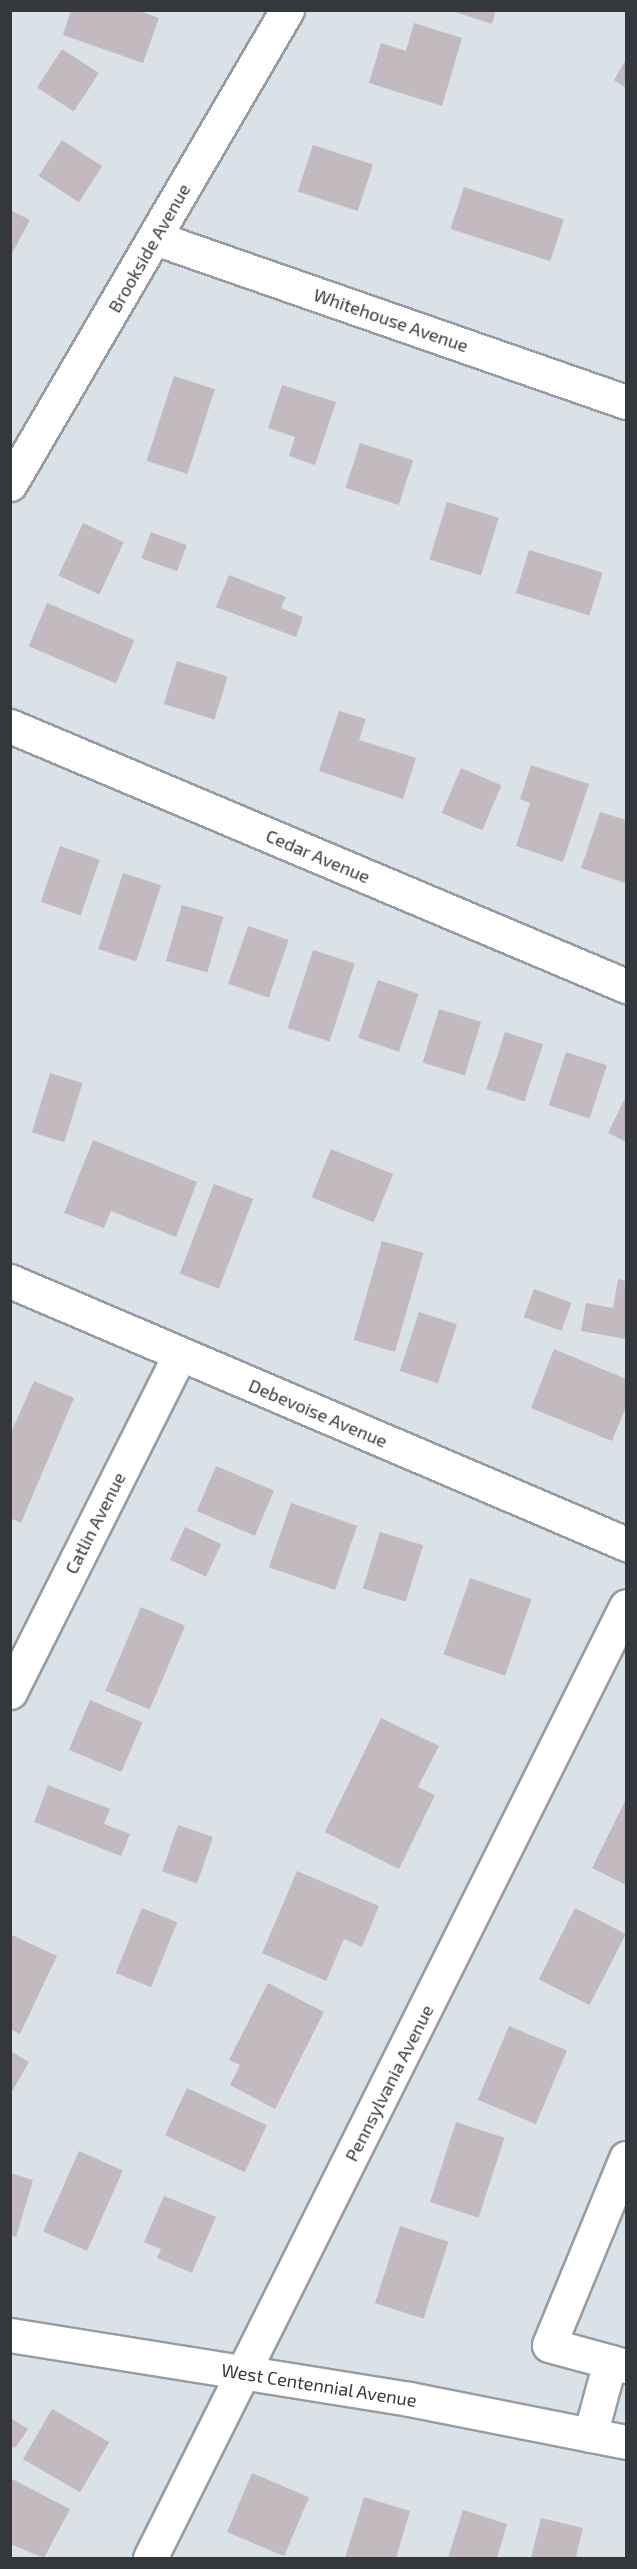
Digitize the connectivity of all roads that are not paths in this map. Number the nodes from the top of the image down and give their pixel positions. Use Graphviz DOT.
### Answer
graph roads {
  1 [pos="286,10"];
  2 [pos="155,238"];
  3 [pos="627,402"];
  4 [pos="10,484"];
  5 [pos="10,726"];
  6 [pos="627,986"];
  7 [pos="10,1281"];
  8 [pos="180,1354"];
  9 [pos="627,1544"];
  10 [pos="627,1606"];
  11 [pos="10,1692"];
  12 [pos="627,2158"];
  13 [pos="10,2335"];
  14 [pos="618,2364"];
  15 [pos="242,2373"];
  16 [pos="590,2435"];
  17 [pos="627,2442"];
  18 [pos="150,2559"];
  1 -- 2 [label="street, Brookside Avenue"];
  2 -- 3 [label="street, Whitehouse Avenue"];
  2 -- 4 [label="street, Brookside Avenue"];
  5 -- 6 [label="street, Cedar Avenue"];
  7 -- 8 [label="street, Debevoise Avenue"];
  8 -- 9 [label="street, Debevoise Avenue"];
  8 -- 11 [label="street, Catlin Avenue"];
  10 -- 15 [label="street, Pennsylvania Avenue"];
  12 -- 14 [label="street"];
  13 -- 15 [label="street, West Centennial Avenue"];
  14 -- 16 [label="street"];
  15 -- 16 [label="street, West Centennial Avenue"];
  15 -- 18 [label="street, Pennsylvania Avenue"];
  16 -- 17 [label="street, West Centennial Avenue"];
}
